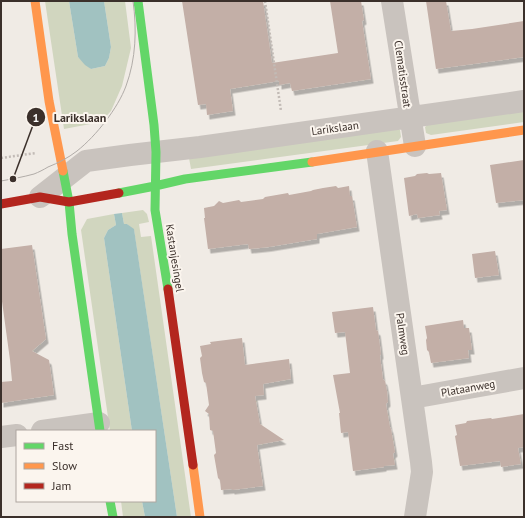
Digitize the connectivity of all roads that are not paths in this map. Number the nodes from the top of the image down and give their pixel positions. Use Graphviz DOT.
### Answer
graph roads {
  1 [pos="35,1"];
  2 [pos="138,1"];
  3 [pos="392,1"];
  4 [pos="524,101"];
  5 [pos="410,118"];
  6 [pos="524,130"];
  7 [pos="415,146"];
  8 [pos="156,152"];
  9 [pos="377,152"];
  10 [pos="64,179"];
  11 [pos="155,186"];
  12 [pos="40,197"];
  13 [pos="69,202"];
  14 [pos="1,204"];
  15 [pos="524,378"];
  16 [pos="412,398"];
  17 [pos="99,427"];
  18 [pos="56,430"];
  19 [pos="16,434"];
  20 [pos="1,437"];
  21 [pos="110,502"];
  22 [pos="113,517"];
  23 [pos="200,517"];
  24 [pos="415,517"];
  1 -- 10 [label="street"];
  2 -- 8 [label="street, Kastanjesingel"];
  3 -- 5 [label="street, Clematisstraat"];
  4 -- 5 [label="street, Larikslaan"];
  5 -- 7 [label="street, Clematisstraat"];
  5 -- 8 [label="street, Larikslaan"];
  6 -- 7 [label="street, Larikslaan"];
  7 -- 9 [label="street, Larikslaan"];
  8 -- 10 [label="street, Larikslaan"];
  8 -- 11 [label="street, Kastanjesingel"];
  9 -- 11 [label="street, Larikslaan"];
  9 -- 16 [label="street, Palmweg"];
  10 -- 12 [label="street, Larikslaan"];
  10 -- 13 [label="street"];
  11 -- 13 [label="street, Larikslaan"];
  11 -- 23 [label="street, Kastanjesingel"];
  12 -- 13 [label="street, Larikslaan"];
  12 -- 14 [label="street, Larikslaan"];
  13 -- 17 [label="street"];
  15 -- 16 [label="street, Plataanweg"];
  16 -- 24 [label="street, Palmweg"];
  17 -- 18 [label="street"];
  19 -- 20 [label="street"];
  21 -- 22 [label="street"];
}
